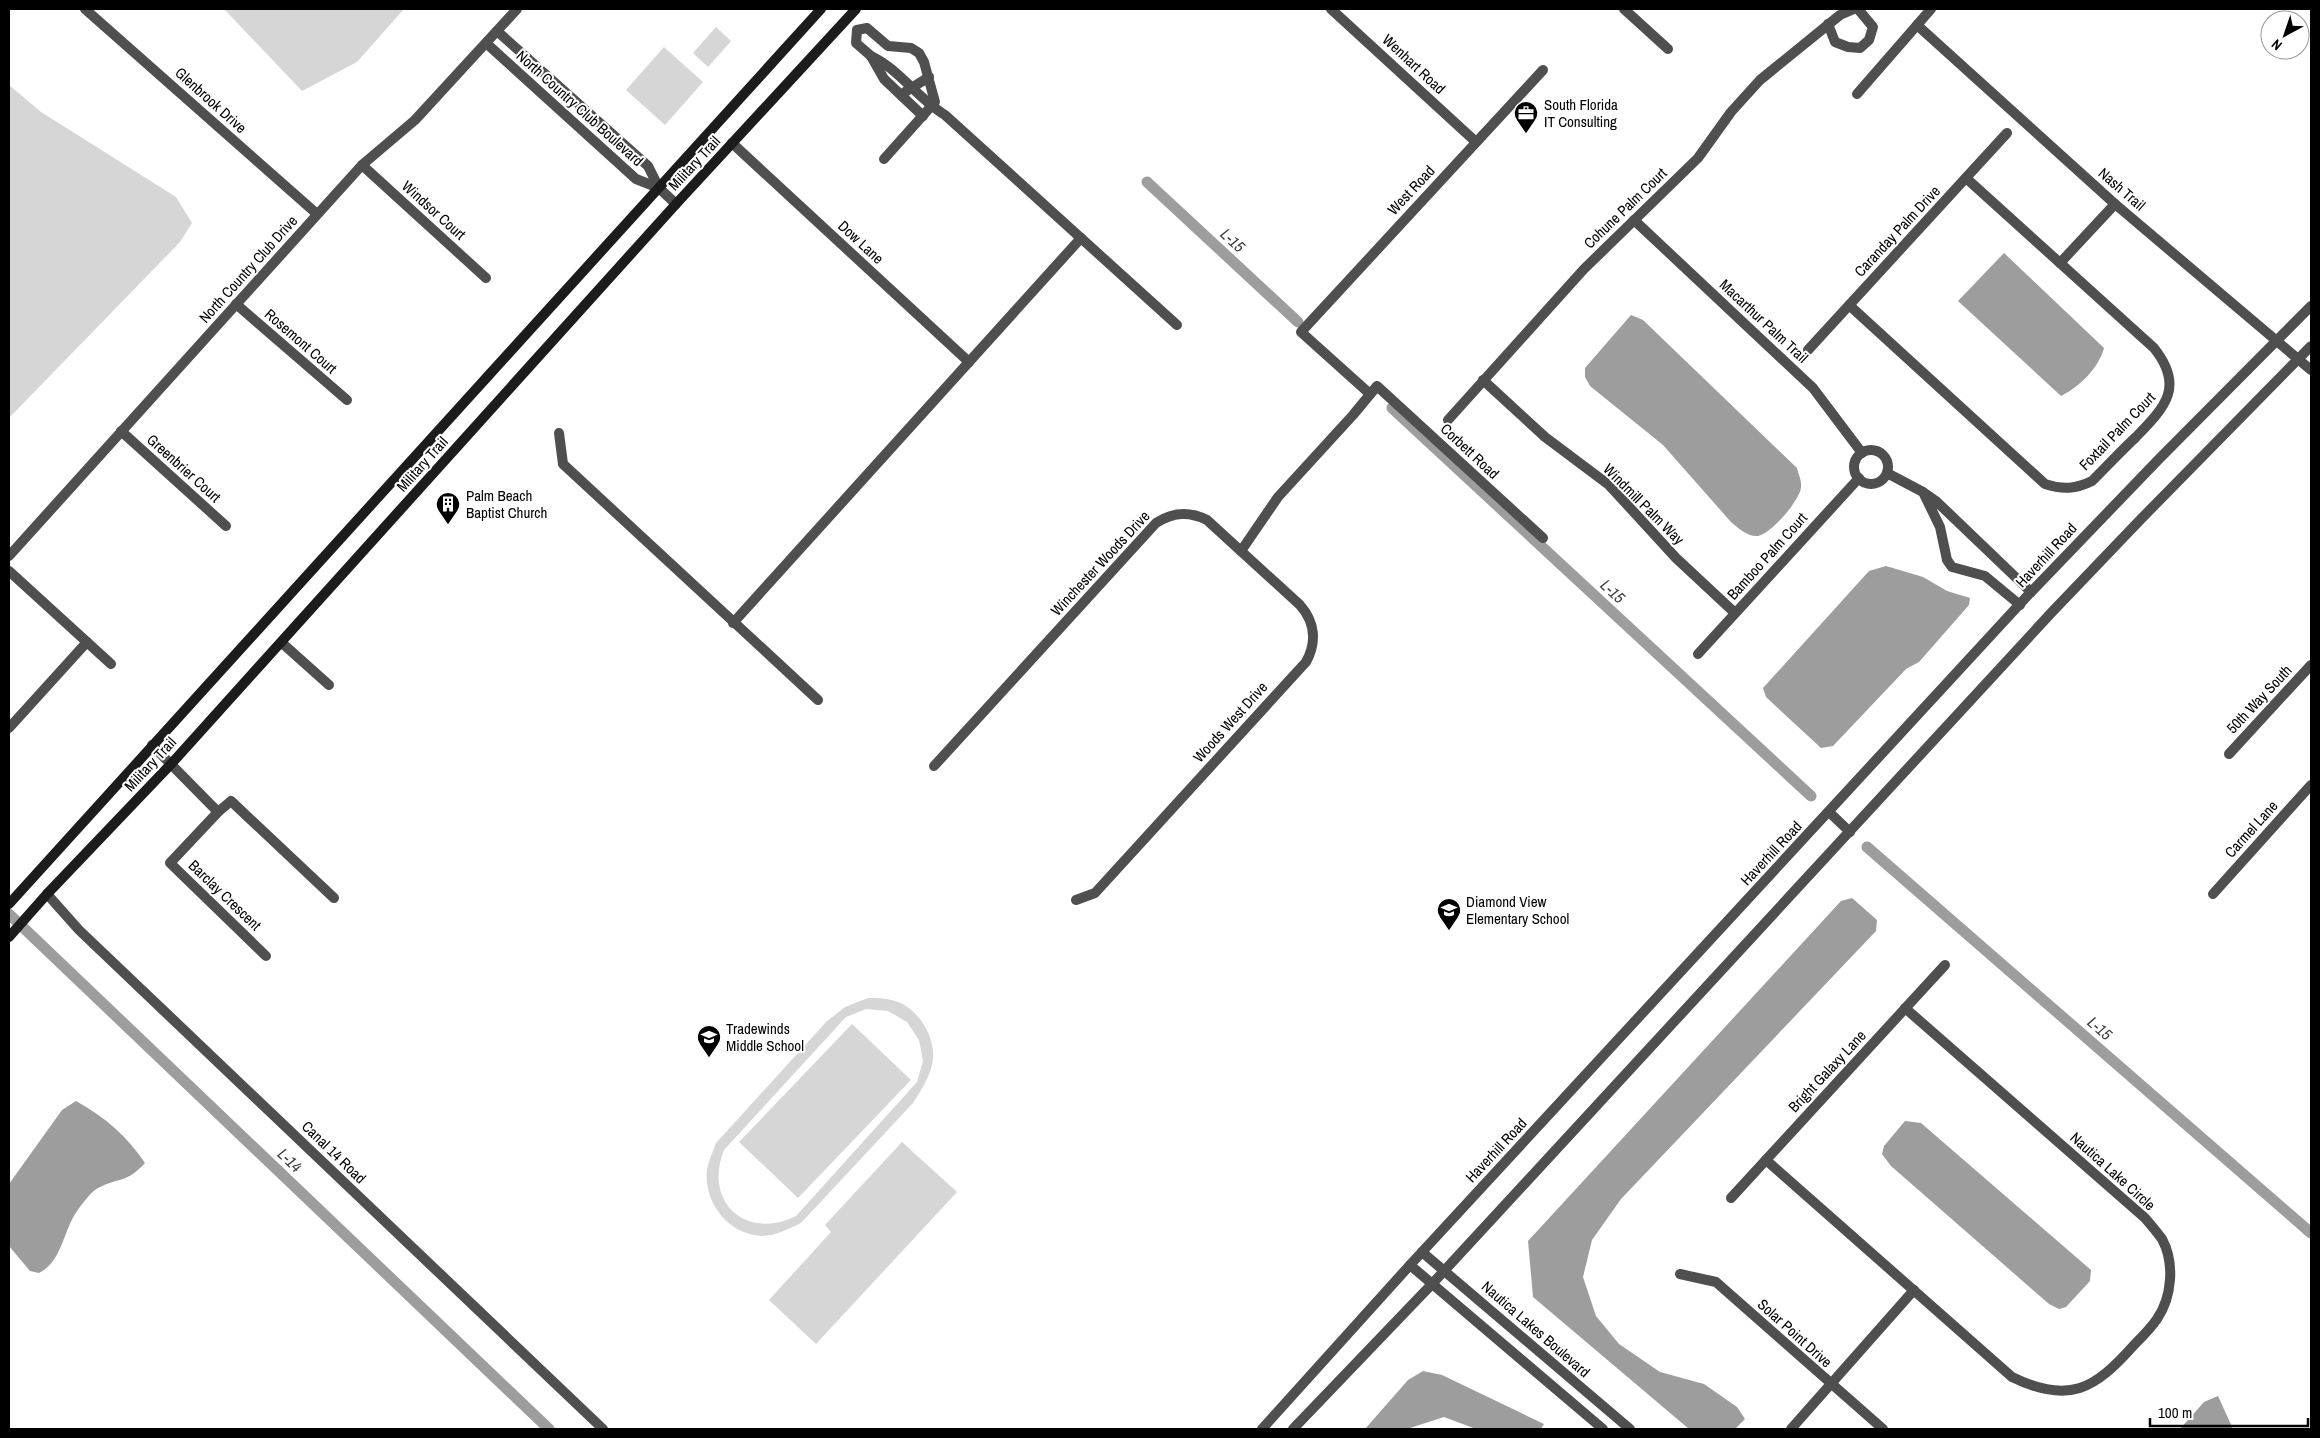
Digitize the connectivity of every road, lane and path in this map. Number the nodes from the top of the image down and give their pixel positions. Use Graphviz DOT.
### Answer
graph roads {
  1 [pos="85,9"];
  2 [pos="517,9"];
  3 [pos="821,9"];
  4 [pos="856,9"];
  5 [pos="1331,9"];
  6 [pos="1624,9"];
  7 [pos="1854,9"];
  8 [pos="1858,9"];
  9 [pos="1931,9"];
  10 [pos="846,20"];
  11 [pos="1828,24"];
  12 [pos="1917,25"];
  13 [pos="857,30"];
  14 [pos="497,31"];
  15 [pos="486,42"];
  16 [pos="1668,48"];
  17 [pos="871,56"];
  18 [pos="1543,70"];
  19 [pos="928,77"];
  20 [pos="910,87"];
  21 [pos="1857,94"];
  22 [pos="901,96"];
  23 [pos="931,107"];
  24 [pos="923,116"];
  25 [pos="2007,133"];
  26 [pos="1476,142"];
  27 [pos="732,143"];
  28 [pos="884,159"];
  29 [pos="362,165"];
  30 [pos="1966,178"];
  31 [pos="659,188"];
  32 [pos="676,204"];
  33 [pos="2115,204"];
  34 [pos="318,214"];
  35 [pos="1634,220"];
  36 [pos="1081,238"];
  37 [pos="2060,263"];
  38 [pos="486,278"];
  39 [pos="236,304"];
  40 [pos="1849,306"];
  41 [pos="2311,306"];
  42 [pos="1177,325"];
  43 [pos="1301,332"];
  44 [pos="2275,342"];
  45 [pos="2311,346"];
  46 [pos="1808,350"];
  47 [pos="2297,360"];
  48 [pos="969,362"];
  49 [pos="2311,370"];
  50 [pos="1483,380"];
  51 [pos="1374,390"];
  52 [pos="346,400"];
  53 [pos="1448,420"];
  54 [pos="122,431"];
  55 [pos="558,433"];
  56 [pos="1862,452"];
  57 [pos="1887,473"];
  58 [pos="1859,478"];
  59 [pos="1923,492"];
  60 [pos="226,526"];
  61 [pos="1543,538"];
  62 [pos="1242,551"];
  63 [pos="9,556"];
  64 [pos="9,571"];
  65 [pos="2031,592"];
  66 [pos="2020,605"];
  67 [pos="1735,613"];
  68 [pos="733,622"];
  69 [pos="87,642"];
  70 [pos="282,643"];
  71 [pos="1698,654"];
  72 [pos="111,664"];
  73 [pos="2311,664"];
  74 [pos="329,685"];
  75 [pos="818,700"];
  76 [pos="9,728"];
  77 [pos="152,745"];
  78 [pos="2229,754"];
  79 [pos="172,763"];
  80 [pos="934,766"];
  81 [pos="2311,785"];
  82 [pos="218,812"];
  83 [pos="1829,812"];
  84 [pos="1850,832"];
  85 [pos="47,894"];
  86 [pos="2213,894"];
  87 [pos="334,898"];
  88 [pos="1076,900"];
  89 [pos="9,904"];
  90 [pos="9,937"];
  91 [pos="266,956"];
  92 [pos="1946,965"];
  93 [pos="1906,1008"];
  94 [pos="1766,1160"];
  95 [pos="1732,1198"];
  96 [pos="1422,1252"];
  97 [pos="1410,1265"];
  98 [pos="1444,1271"];
  99 [pos="1680,1274"];
  100 [pos="1432,1284"];
  101 [pos="1914,1290"];
  102 [pos="1831,1385"];
  103 [pos="603,1429"];
  104 [pos="1262,1429"];
  105 [pos="1293,1429"];
  106 [pos="1603,1429"];
  107 [pos="1630,1429"];
  108 [pos="1791,1429"];
  109 [pos="1883,1429"];
  1 -- 34 [label="street, Glenbrook Drive"];
  2 -- 14 [label="street, North Country Club Drive"];
  3 -- 31 [label="main road, Military Trail"];
  4 -- 10 [label="main road, Military Trail"];
  5 -- 26 [label="street, Wenhart Road"];
  6 -- 16 [label="street"];
  7 -- 11 [label="street, Cohune Palm Court"];
  8 -- 11 [label="street"];
  9 -- 12 [label="street"];
  10 -- 13 [label="street"];
  10 -- 27 [label="main road, Military Trail"];
  11 -- 35 [label="street, Cohune Palm Court"];
  12 -- 21 [label="street"];
  12 -- 33 [label="street, Nash Trail"];
  13 -- 17 [label="street"];
  13 -- 19 [label="street"];
  14 -- 15 [label="street, North Country Club Drive"];
  14 -- 31 [label="street, North Country Club Boulevard"];
  15 -- 29 [label="street, North Country Club Drive"];
  15 -- 31 [label="street, North Country Club Boulevard"];
  17 -- 20 [label="street"];
  17 -- 22 [label="street"];
  18 -- 26 [label="street, West Road"];
  19 -- 20 [label="street"];
  19 -- 23 [label="street"];
  20 -- 22 [label="street"];
  20 -- 23 [label="street"];
  22 -- 24 [label="street"];
  23 -- 24 [label="street"];
  23 -- 36 [label="street"];
  24 -- 28 [label="street"];
  25 -- 30 [label="street, Caranday Palm Drive"];
  26 -- 43 [label="street, West Road"];
  27 -- 32 [label="main road, Military Trail"];
  27 -- 48 [label="street, Dow Lane"];
  29 -- 34 [label="street, North Country Club Drive"];
  29 -- 38 [label="street, Windsor Court"];
  30 -- 37 [label="street, Foxtail Palm Court"];
  30 -- 40 [label="street, Caranday Palm Drive"];
  31 -- 32 [label="street, North Country Club Boulevard"];
  31 -- 77 [label="main road, Military Trail"];
  32 -- 70 [label="main road, Military Trail"];
  33 -- 37 [label="street"];
  33 -- 44 [label="street, Nash Trail"];
  34 -- 39 [label="street, North Country Club Drive"];
  35 -- 50 [label="street, Cohune Palm Court"];
  35 -- 56 [label="street, Macarthur Palm Trail"];
  36 -- 42 [label="street"];
  36 -- 48 [label="street"];
  37 -- 40 [label="street, Foxtail Palm Court"];
  39 -- 52 [label="street, Rosemont Court"];
  39 -- 54 [label="street, North Country Club Drive"];
  40 -- 46 [label="street, Caranday Palm Drive"];
  41 -- 44 [label="street, Haverhill Road"];
  43 -- 51 [label="street, Corbett Road"];
  44 -- 47 [label="street, Nash Trail"];
  44 -- 65 [label="street, Haverhill Road"];
  45 -- 47 [label="street"];
  47 -- 49 [label="street, Nash Trail"];
  47 -- 84 [label="street"];
  48 -- 68 [label="street"];
  50 -- 53 [label="street, Cohune Palm Court"];
  50 -- 67 [label="street, Windmill Palm Way"];
  51 -- 61 [label="street, Corbett Road"];
  51 -- 62 [label="street"];
  54 -- 60 [label="street, Greenbrier Court"];
  54 -- 63 [label="street, North Country Club Drive"];
  55 -- 68 [label="street"];
  56 -- 57 [label="street"];
  56 -- 58 [label="street"];
  57 -- 58 [label="street"];
  57 -- 59 [label="street"];
  58 -- 67 [label="street, Bamboo Palm Court"];
  59 -- 65 [label="street"];
  59 -- 66 [label="street"];
  62 -- 80 [label="street, Winchester Woods Drive"];
  62 -- 88 [label="street, Woods West Drive"];
  64 -- 69 [label="street"];
  65 -- 66 [label="street, Haverhill Road"];
  66 -- 83 [label="street, Haverhill Road"];
  67 -- 71 [label="street, Bamboo Palm Court"];
  68 -- 75 [label="street"];
  69 -- 72 [label="street"];
  69 -- 76 [label="street"];
  70 -- 74 [label="street"];
  70 -- 79 [label="main road, Military Trail"];
  73 -- 78 [label="street, 50th Way South"];
  77 -- 79 [label="street"];
  77 -- 89 [label="main road, Military Trail"];
  79 -- 82 [label="street"];
  79 -- 85 [label="main road, Military Trail"];
  81 -- 86 [label="street, Carmel Lane"];
  82 -- 87 [label="street"];
  82 -- 91 [label="street, Barclay Crescent"];
  83 -- 84 [label="street"];
  83 -- 96 [label="street, Haverhill Road"];
  84 -- 98 [label="street"];
  85 -- 90 [label="main road, Military Trail"];
  85 -- 103 [label="street, Canal 14 Road"];
  92 -- 93 [label="street, Bright Galaxy Lane"];
  93 -- 94 [label="street, Bright Galaxy Lane"];
  93 -- 101 [label="street, Nautica Lake Circle"];
  94 -- 95 [label="street, Bright Galaxy Lane"];
  94 -- 101 [label="street, Nautica Lake Circle"];
  96 -- 97 [label="street, Haverhill Road"];
  96 -- 98 [label="street, Nautica Lakes Boulevard"];
  97 -- 100 [label="street"];
  97 -- 104 [label="street, Haverhill Road"];
  98 -- 100 [label="street"];
  98 -- 107 [label="street, Nautica Lakes Boulevard"];
  99 -- 102 [label="street, Solar Point Drive"];
  100 -- 105 [label="street"];
  100 -- 106 [label="street"];
  101 -- 102 [label="street"];
  102 -- 108 [label="street"];
  102 -- 109 [label="street, Solar Point Drive"];
}
